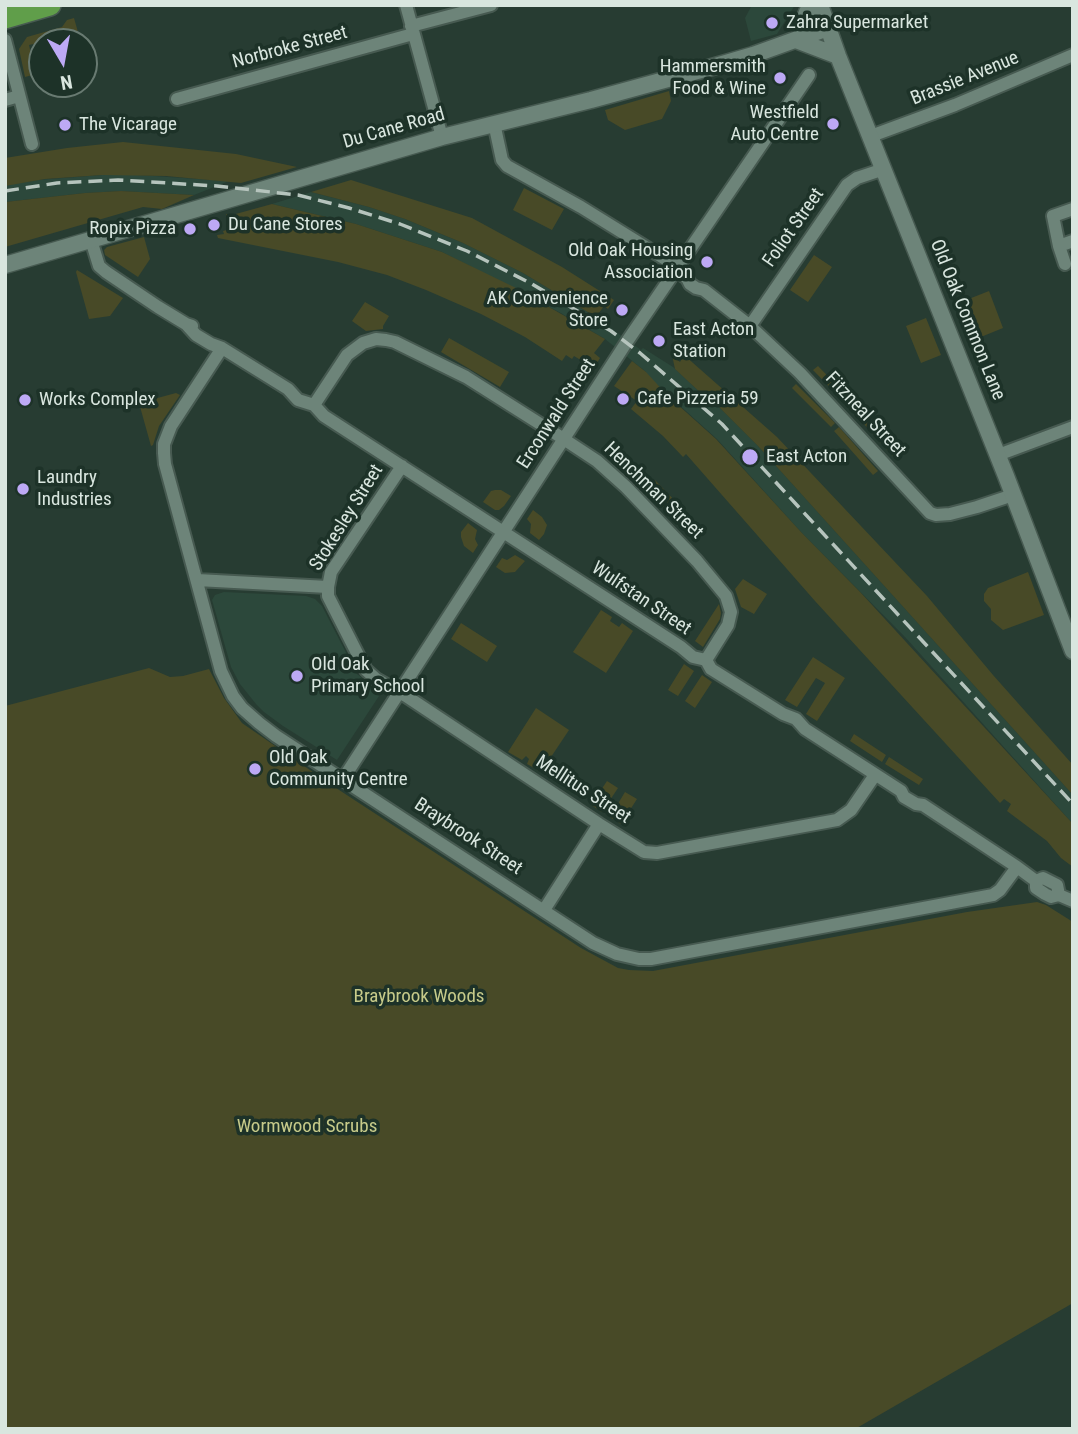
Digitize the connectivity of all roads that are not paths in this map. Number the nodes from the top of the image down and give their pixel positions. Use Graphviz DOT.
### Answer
graph roads {
  1 [pos="50,5"];
  2 [pos="405,5"];
  3 [pos="491,5"];
  4 [pos="810,5"];
  5 [pos="820,5"];
  6 [pos="5,18"];
  7 [pos="828,27"];
  8 [pos="412,30"];
  9 [pos="798,38"];
  10 [pos="5,40"];
  11 [pos="1073,55"];
  12 [pos="838,56"];
  13 [pos="809,75"];
  14 [pos="19,96"];
  15 [pos="177,99"];
  16 [pos="5,100"];
  17 [pos="494,123"];
  18 [pos="871,136"];
  19 [pos="442,137"];
  20 [pos="32,144"];
  21 [pos="884,169"];
  22 [pos="1073,209"];
  23 [pos="91,240"];
  24 [pos="1073,241"];
  25 [pos="1059,246"];
  26 [pos="1065,264"];
  27 [pos="5,265"];
  28 [pos="676,269"];
  29 [pos="750,326"];
  30 [pos="222,348"];
  31 [pos="314,405"];
  32 [pos="1073,427"];
  33 [pos="563,439"];
  34 [pos="998,455"];
  35 [pos="402,466"];
  36 [pos="1013,495"];
  37 [pos="502,533"];
  38 [pos="197,580"];
  39 [pos="328,587"];
  40 [pos="1073,651"];
  41 [pos="706,660"];
  42 [pos="399,692"];
  43 [pos="875,775"];
  44 [pos="343,779"];
  45 [pos="599,824"];
  46 [pos="1017,867"];
  47 [pos="1073,901"];
  48 [pos="544,910"];
  1 -- 6 [label="highway"];
  2 -- 8 [label="street"];
  3 -- 8 [label="street, Norbroke Street"];
  4 -- 9 [label="street"];
  5 -- 7 [label="street, Old Oak Common Lane"];
  7 -- 9 [label="street, Du Cane Road"];
  7 -- 12 [label="street, Old Oak Common Lane"];
  8 -- 15 [label="street, Norbroke Street"];
  8 -- 19 [label="street"];
  9 -- 12 [label="street"];
  9 -- 17 [label="street, Du Cane Road"];
  10 -- 14 [label="street"];
  11 -- 18 [label="street, Brassie Avenue"];
  12 -- 18 [label="street, Old Oak Common Lane"];
  13 -- 28 [label="street, Erconwald Street"];
  14 -- 16 [label="street"];
  14 -- 20 [label="street"];
  17 -- 19 [label="street, Du Cane Road"];
  17 -- 28 [label="street"];
  18 -- 21 [label="street, Old Oak Common Lane"];
  19 -- 23 [label="street, Du Cane Road"];
  21 -- 29 [label="street, Foliot Street"];
  21 -- 34 [label="street, Old Oak Common Lane"];
  22 -- 25 [label="street"];
  23 -- 27 [label="street, Du Cane Road"];
  23 -- 30 [label="street, Wulfstan Street"];
  24 -- 25 [label="street"];
  25 -- 26 [label="street"];
  28 -- 29 [label="street, Fitzneal Street"];
  28 -- 33 [label="street, Erconwald Street"];
  29 -- 36 [label="street, Fitzneal Street"];
  30 -- 31 [label="street, Wulfstan Street"];
  30 -- 38 [label="street, Braybrook Street"];
  31 -- 33 [label="street, Henchman Street"];
  31 -- 35 [label="street, Wulfstan Street"];
  32 -- 34 [label="street"];
  33 -- 37 [label="street, Erconwald Street"];
  33 -- 41 [label="street, Henchman Street"];
  34 -- 36 [label="street, Old Oak Common Lane"];
  35 -- 37 [label="street, Wulfstan Street"];
  35 -- 39 [label="street, Stokesley Street"];
  36 -- 40 [label="street, Old Oak Common Lane"];
  37 -- 41 [label="street, Wulfstan Street"];
  37 -- 42 [label="street, Erconwald Street"];
  38 -- 39 [label="street, Stokesley Street"];
  38 -- 44 [label="street, Braybrook Street"];
  39 -- 42 [label="street, Mellitus Street"];
  41 -- 43 [label="street, Wulfstan Street"];
  42 -- 44 [label="street, Erconwald Street"];
  42 -- 45 [label="street, Mellitus Street"];
  43 -- 45 [label="street, Mellitus Street"];
  43 -- 46 [label="street, Wulfstan Street"];
  44 -- 48 [label="street, Braybrook Street"];
  45 -- 48 [label="street"];
  46 -- 47 [label="street, Wulfstan Street"];
  46 -- 48 [label="street, Braybrook Street"];
}
